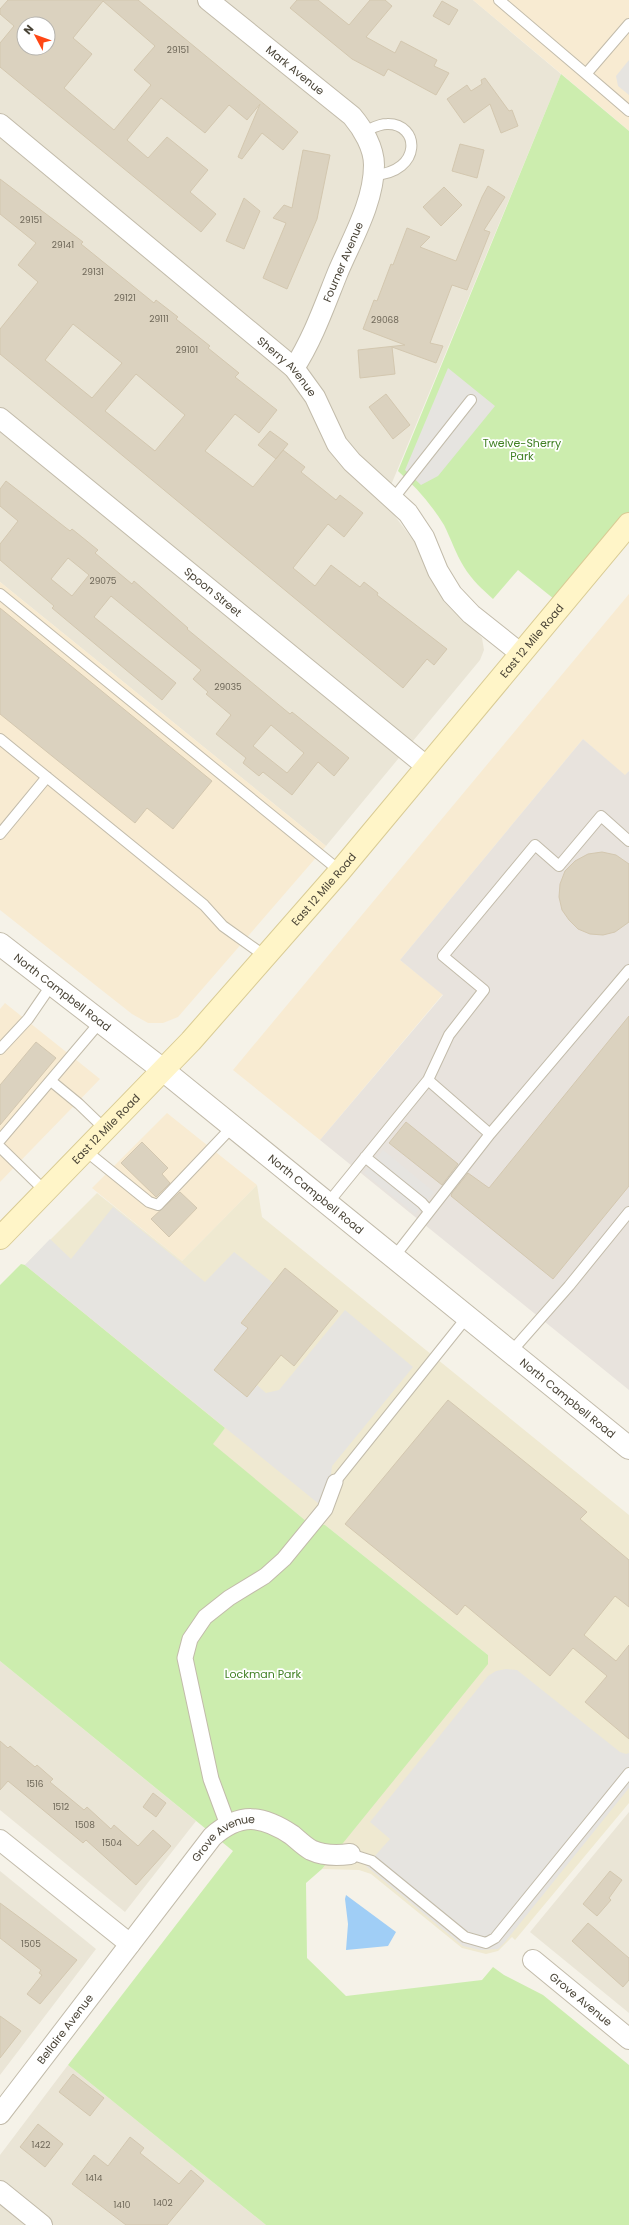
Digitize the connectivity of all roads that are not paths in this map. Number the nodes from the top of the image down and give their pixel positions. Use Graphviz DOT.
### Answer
graph roads {
  1 [pos="208,0"];
  2 [pos="498,0"];
  3 [pos="629,24"];
  4 [pos="586,74"];
  5 [pos="629,111"];
  6 [pos="0,124"];
  7 [pos="363,132"];
  8 [pos="371,150"];
  9 [pos="374,175"];
  10 [pos="294,368"];
  11 [pos="471,400"];
  12 [pos="0,418"];
  13 [pos="393,499"];
  14 [pos="629,524"];
  15 [pos="0,594"];
  16 [pos="520,653"];
  17 [pos="0,739"];
  18 [pos="426,766"];
  19 [pos="47,777"];
  20 [pos="0,834"];
  21 [pos="629,841"];
  22 [pos="340,871"];
  23 [pos="0,944"];
  24 [pos="265,956"];
  25 [pos="629,970"];
  26 [pos="52,984"];
  27 [pos="101,1022"];
  28 [pos="0,1050"];
  29 [pos="163,1070"];
  30 [pos="428,1080"];
  31 [pos="51,1081"];
  32 [pos="233,1126"];
  33 [pos="106,1130"];
  34 [pos="490,1134"];
  35 [pos="0,1140"];
  36 [pos="0,1147"];
  37 [pos="86,1152"];
  38 [pos="365,1157"];
  39 [pos="46,1192"];
  40 [pos="328,1203"];
  41 [pos="429,1211"];
  42 [pos="629,1212"];
  43 [pos="0,1238"];
  44 [pos="394,1257"];
  45 [pos="468,1317"];
  46 [pos="511,1352"];
  47 [pos="629,1448"];
  48 [pos="335,1482"];
  49 [pos="629,1773"];
  50 [pos="228,1825"];
  51 [pos="0,1840"];
  52 [pos="350,1854"];
  53 [pos="130,1944"];
  54 [pos="533,1960"];
  55 [pos="629,2039"];
  56 [pos="0,2114"];
  57 [pos="0,2191"];
  58 [pos="42,2225"];
  1 -- 7 [label="street, Mark Avenue"];
  2 -- 4 [label="lane"];
  3 -- 4 [label="lane"];
  4 -- 5 [label="lane"];
  6 -- 10 [label="street, Sherry Avenue"];
  7 -- 8 [label="street, Mark Avenue"];
  7 -- 9 [label="lane"];
  8 -- 9 [label="street, Fourner Avenue"];
  9 -- 10 [label="street, Fourner Avenue"];
  10 -- 13 [label="street, Sherry Avenue"];
  11 -- 13 [label="lane"];
  12 -- 18 [label="street, Spoon Street"];
  13 -- 16 [label="street, Sherry Avenue"];
  14 -- 16 [label="main road, East 12 Mile Road"];
  15 -- 22 [label="lane"];
  16 -- 18 [label="main road, East 12 Mile Road"];
  17 -- 19 [label="lane"];
  18 -- 22 [label="main road, East 12 Mile Road"];
  19 -- 20 [label="lane"];
  19 -- 24 [label="lane"];
  21 -- 30 [label="lane"];
  22 -- 24 [label="main road, East 12 Mile Road"];
  23 -- 26 [label="street, North Campbell Road"];
  24 -- 29 [label="main road, East 12 Mile Road"];
  25 -- 34 [label="lane"];
  26 -- 27 [label="street, North Campbell Road"];
  26 -- 28 [label="lane"];
  27 -- 29 [label="street, North Campbell Road"];
  27 -- 31 [label="lane"];
  29 -- 32 [label="street, North Campbell Road"];
  29 -- 33 [label="main road, East 12 Mile Road"];
  30 -- 34 [label="lane"];
  30 -- 38 [label="lane"];
  31 -- 33 [label="lane"];
  31 -- 35 [label="lane"];
  32 -- 37 [label="lane"];
  32 -- 40 [label="street, North Campbell Road"];
  33 -- 37 [label="main road, East 12 Mile Road"];
  34 -- 41 [label="lane"];
  36 -- 39 [label="lane"];
  37 -- 39 [label="main road, East 12 Mile Road"];
  38 -- 40 [label="lane"];
  38 -- 41 [label="lane"];
  39 -- 43 [label="main road, East 12 Mile Road"];
  40 -- 44 [label="street, North Campbell Road"];
  41 -- 44 [label="lane"];
  42 -- 46 [label="lane"];
  44 -- 45 [label="street, North Campbell Road"];
  45 -- 46 [label="street, North Campbell Road"];
  45 -- 48 [label="lane"];
  46 -- 47 [label="street, North Campbell Road"];
  48 -- 50 [label="street"];
  49 -- 52 [label="lane"];
  50 -- 52 [label="street, Grove Avenue"];
  50 -- 53 [label="street, Grove Avenue"];
  51 -- 53 [label="street"];
  53 -- 56 [label="street, Bellaire Avenue"];
  54 -- 55 [label="street, Grove Avenue"];
  57 -- 58 [label="street"];
}
